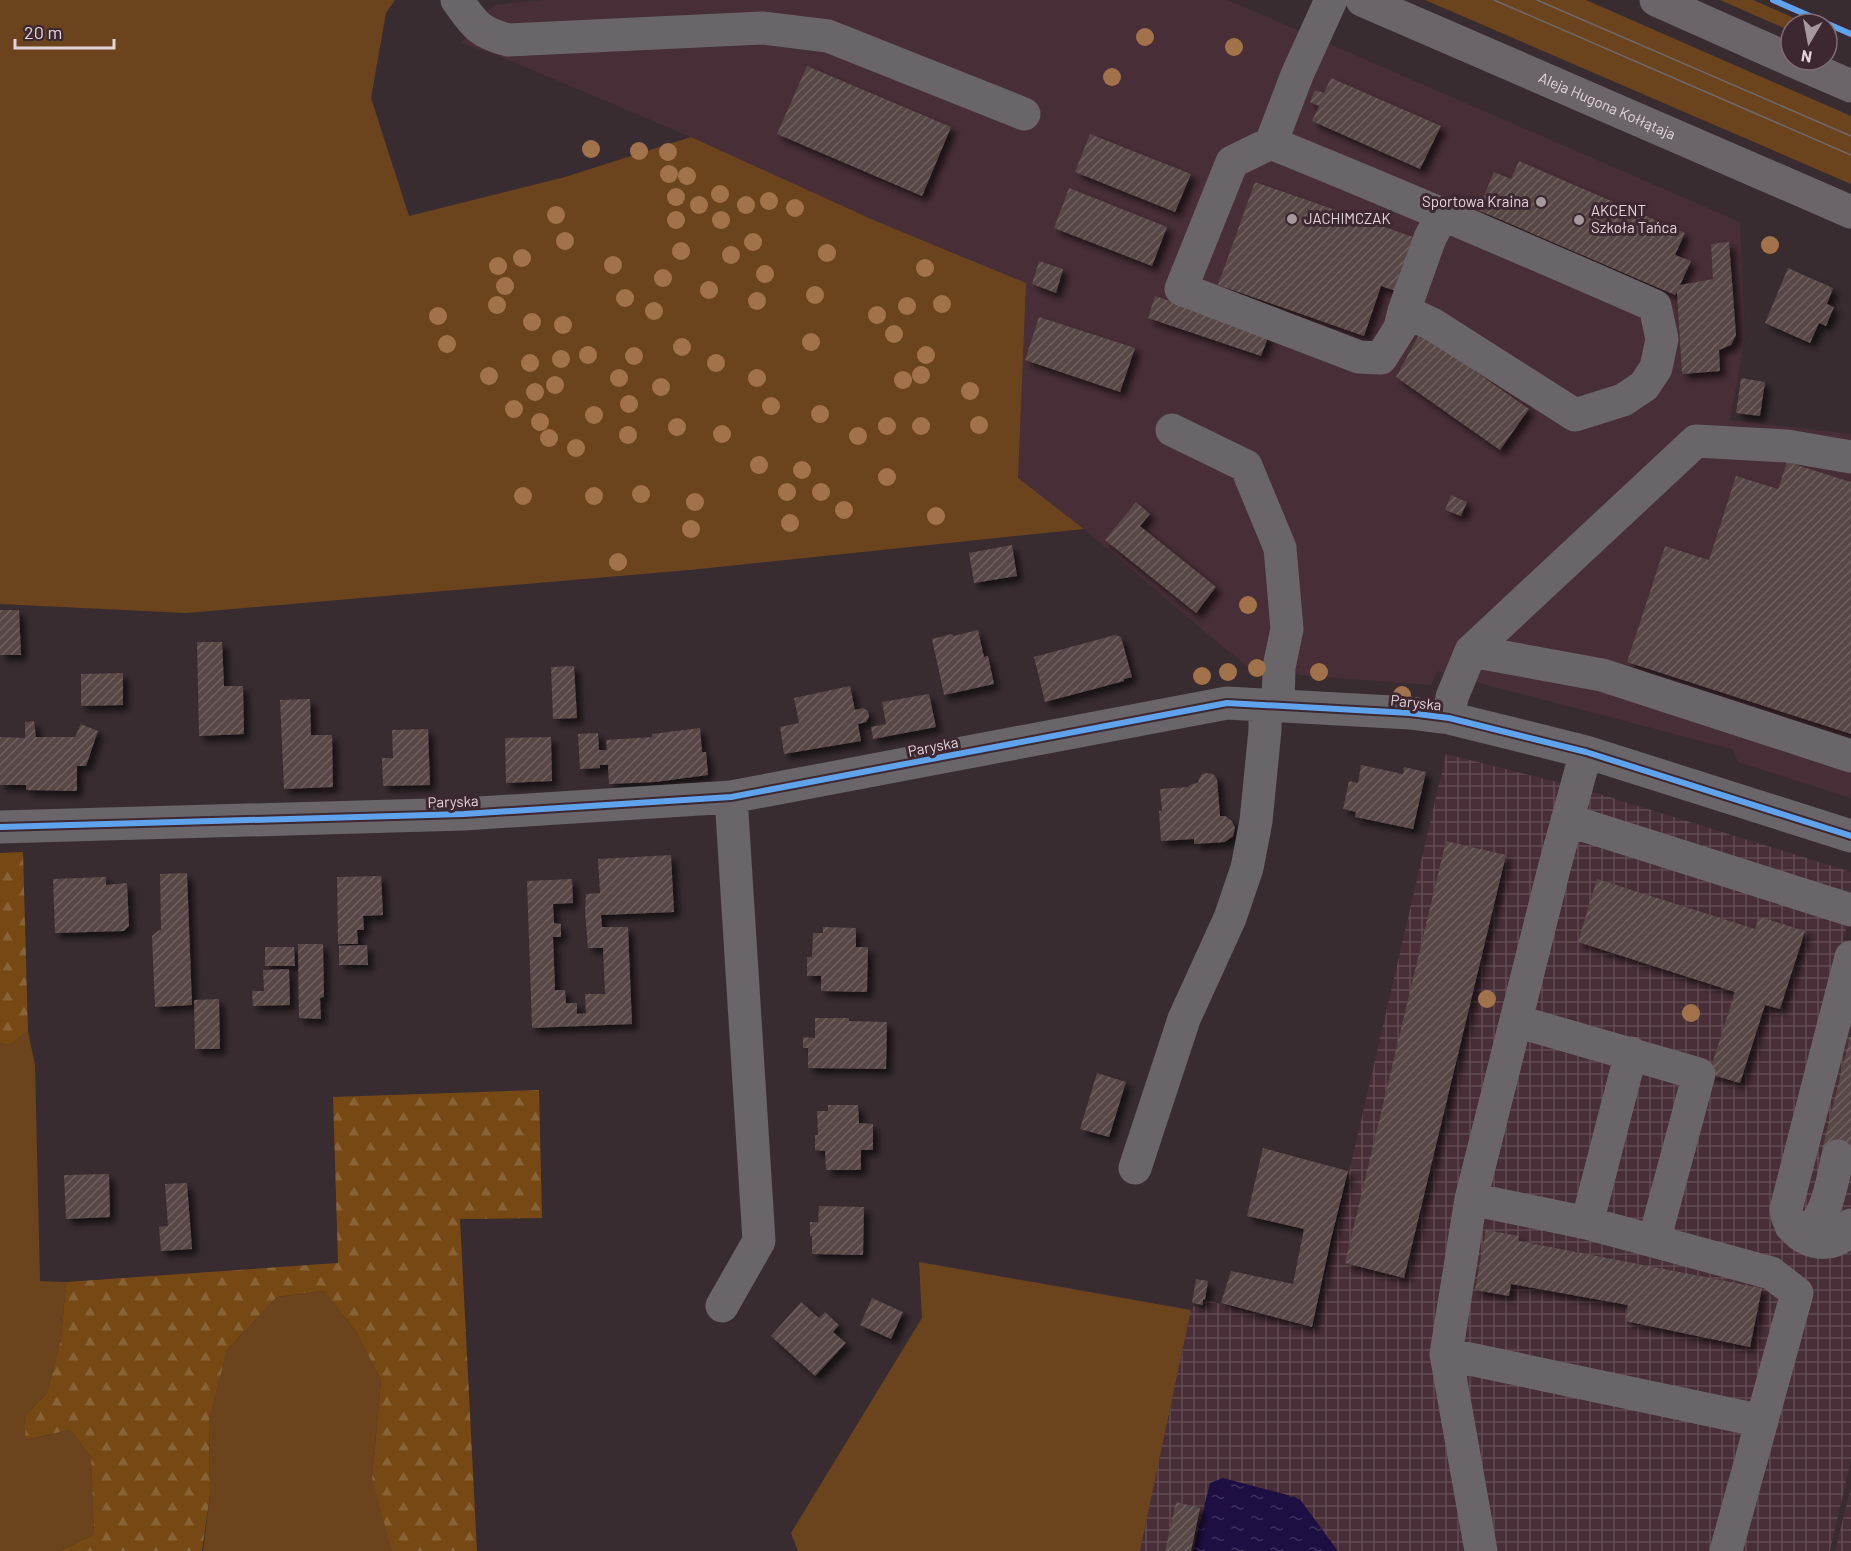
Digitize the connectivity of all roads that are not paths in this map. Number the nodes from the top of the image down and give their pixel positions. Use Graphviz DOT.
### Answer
graph roads {
  1 [pos="457,0"];
  2 [pos="1331,0"];
  3 [pos="1362,0"];
  4 [pos="1656,0"];
  5 [pos="1779,55"];
  6 [pos="1819,72"];
  7 [pos="1851,86"];
  8 [pos="1024,114"];
  9 [pos="1271,142"];
  10 [pos="1851,212"];
  11 [pos="1442,215"];
  12 [pos="1404,310"];
  13 [pos="1172,430"];
  14 [pos="1851,458"];
  15 [pos="1471,651"];
  16 [pos="1271,705"];
  17 [pos="1449,718"];
  18 [pos="1586,752"];
  19 [pos="1851,756"];
  20 [pos="731,797"];
  21 [pos="1567,820"];
  22 [pos="0,826"];
  23 [pos="1851,836"];
  24 [pos="1851,910"];
  25 [pos="1851,957"];
  26 [pos="1516,1021"];
  27 [pos="1631,1053"];
  28 [pos="1838,1155"];
  29 [pos="1135,1168"];
  30 [pos="1472,1198"];
  31 [pos="1587,1223"];
  32 [pos="1851,1225"];
  33 [pos="1791,1227"];
  34 [pos="1654,1241"];
  35 [pos="722,1306"];
  36 [pos="1446,1354"];
  37 [pos="1762,1421"];
  38 [pos="1481,1551"];
  39 [pos="1726,1551"];
  1 -- 8 [label="street"];
  2 -- 9 [label="street"];
  3 -- 10 [label="main road, Aleja Hugona Kołłątaja"];
  4 -- 5 [label="main road"];
  6 -- 7 [label="main road"];
  9 -- 11 [label="street"];
  9 -- 12 [label="street"];
  11 -- 12 [label="street"];
  11 -- 12 [label="street"];
  13 -- 16 [label="street"];
  14 -- 15 [label="street"];
  15 -- 17 [label="street"];
  15 -- 19 [label="street"];
  16 -- 17 [label="street, Paryska"];
  16 -- 20 [label="street, Paryska"];
  16 -- 29 [label="street"];
  17 -- 18 [label="street, Paryska"];
  18 -- 21 [label="street"];
  18 -- 23 [label="street, Paryska"];
  20 -- 22 [label="street, Paryska"];
  20 -- 35 [label="street"];
  21 -- 24 [label="street"];
  21 -- 26 [label="street"];
  25 -- 33 [label="street"];
  26 -- 27 [label="street"];
  26 -- 30 [label="street"];
  27 -- 31 [label="street"];
  27 -- 34 [label="street"];
  28 -- 33 [label="street"];
  30 -- 31 [label="street"];
  30 -- 36 [label="street"];
  31 -- 34 [label="street"];
  32 -- 33 [label="street"];
  34 -- 37 [label="street"];
  36 -- 37 [label="street"];
  36 -- 38 [label="street"];
  37 -- 39 [label="street"];
}
